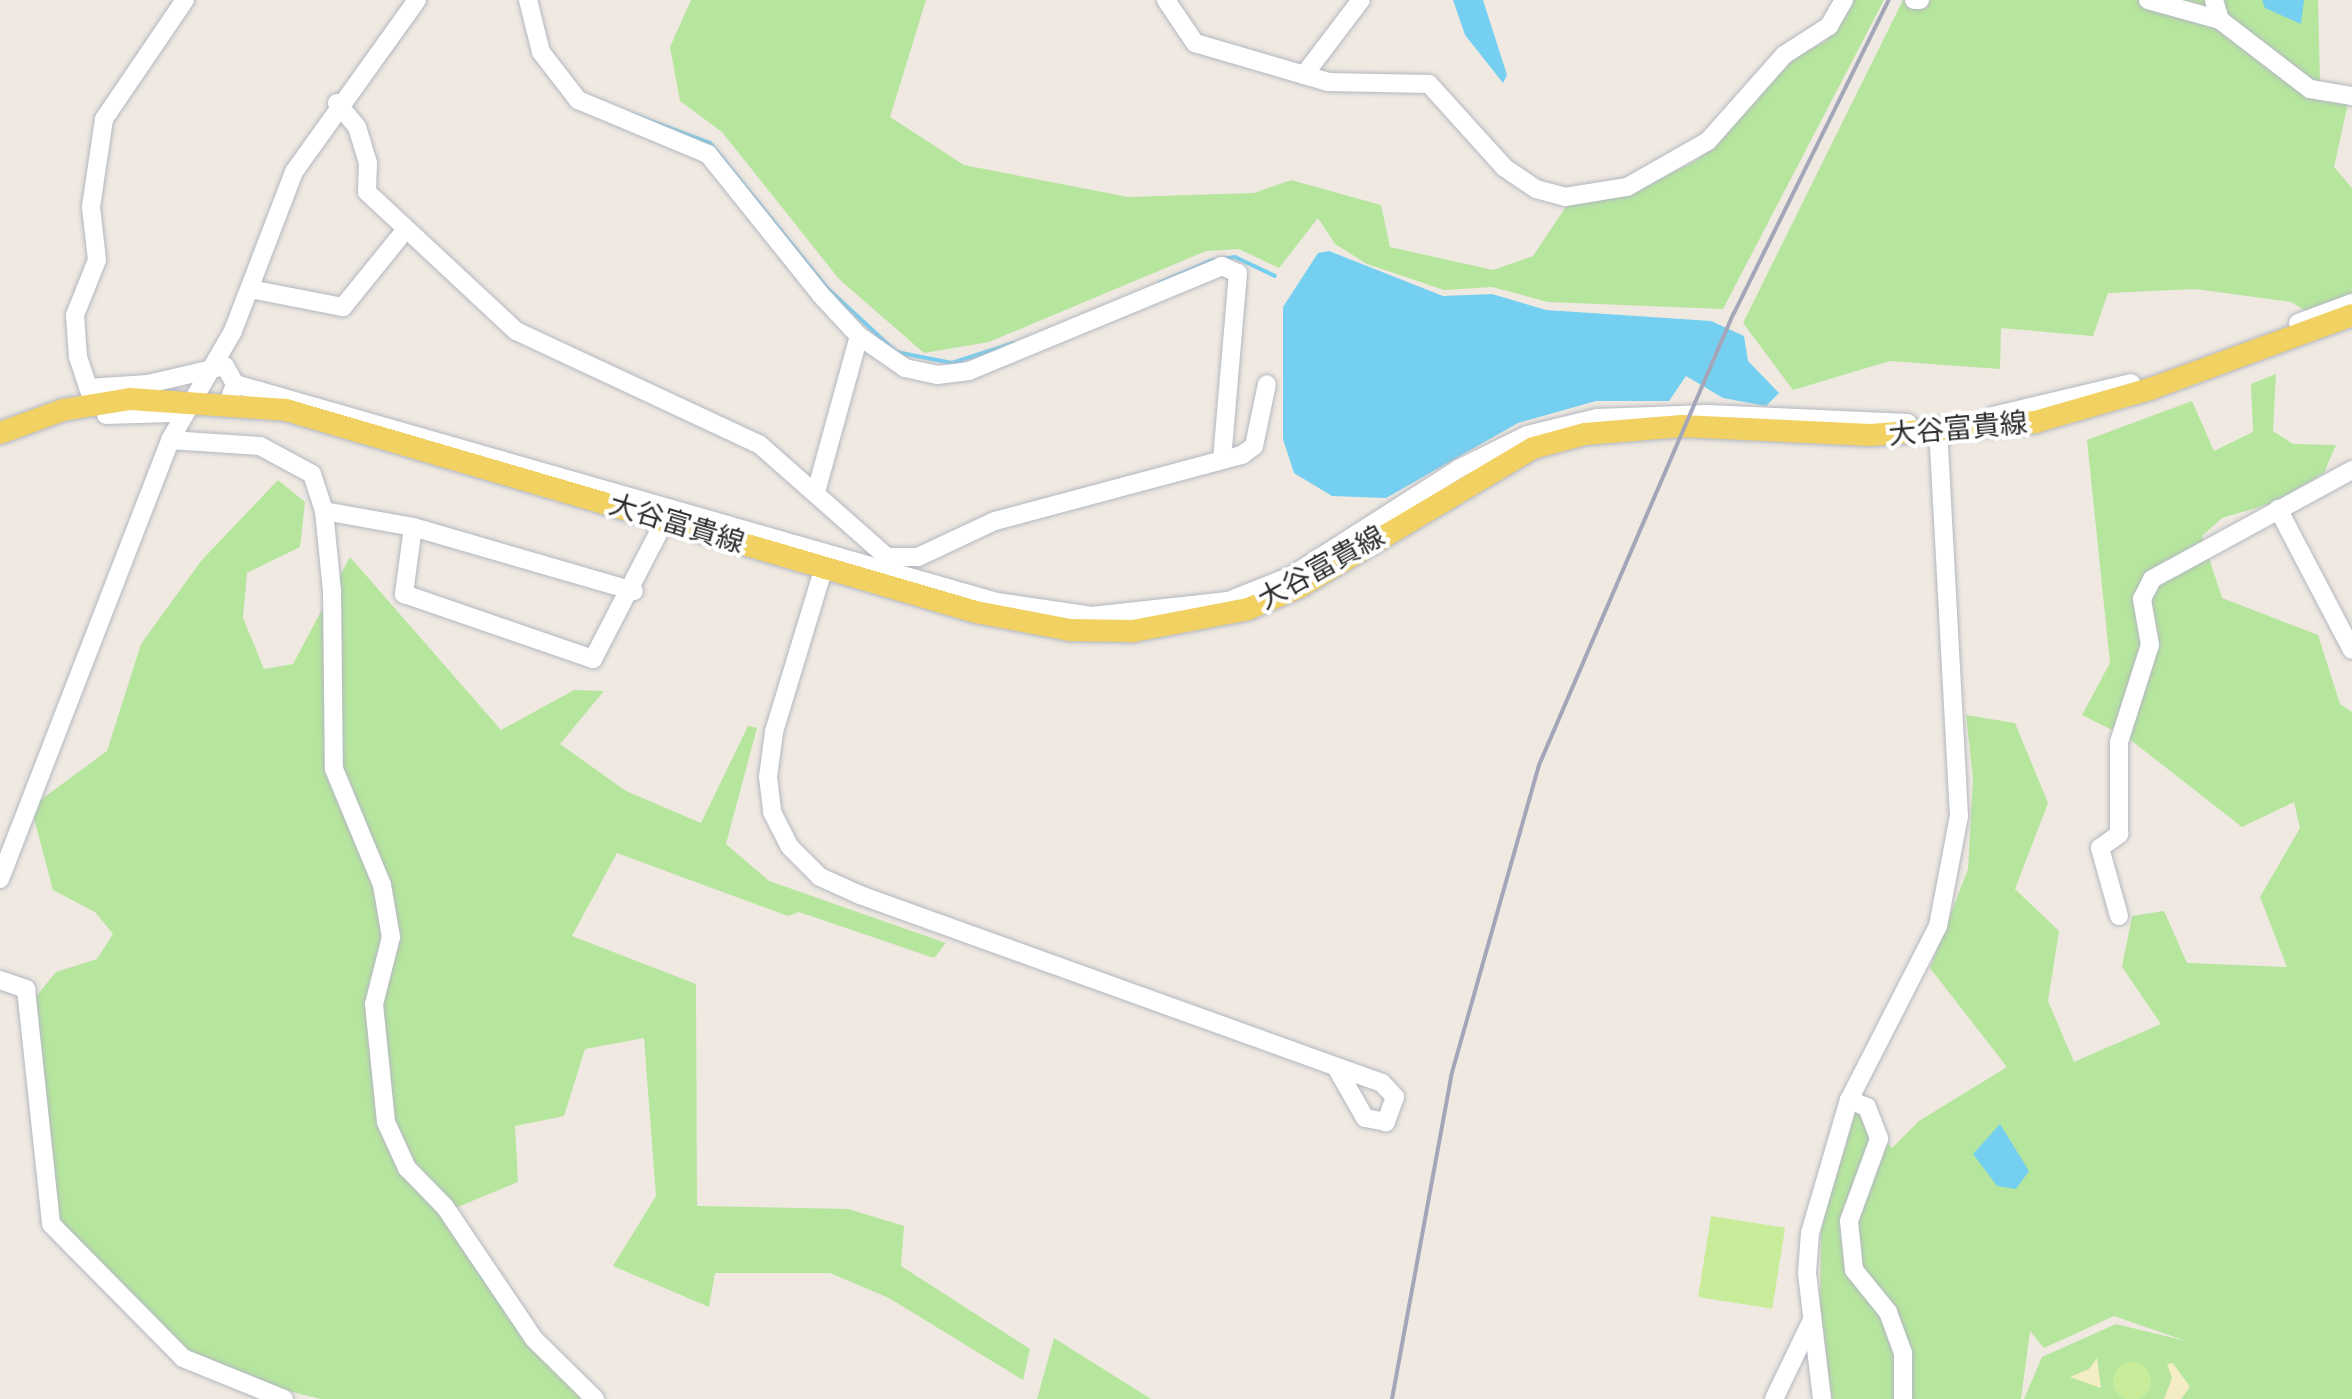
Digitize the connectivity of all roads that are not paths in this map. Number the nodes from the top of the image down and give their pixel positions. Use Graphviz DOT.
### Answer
graph roads {
  1 [pos="185,0"];
  2 [pos="417,0"];
  3 [pos="528,0"];
  4 [pos="1361,0"];
  5 [pos="1844,0"];
  6 [pos="1914,0"];
  7 [pos="1920,0"];
  8 [pos="2148,0"];
  9 [pos="2214,0"];
  10 [pos="1172,1"];
  11 [pos="2220,20"];
  12 [pos="1304,75"];
  13 [pos="2352,96"];
  14 [pos="337,103"];
  15 [pos="403,233"];
  16 [pos="250,289"];
  17 [pos="2352,303"];
  18 [pos="2352,315"];
  19 [pos="859,336"];
  20 [pos="210,348"];
  21 [pos="203,369"];
  22 [pos="1267,384"];
  23 [pos="232,392"];
  24 [pos="161,396"];
  25 [pos="96,402"];
  26 [pos="191,407"];
  27 [pos="0,433"];
  28 [pos="1938,434"];
  29 [pos="170,440"];
  30 [pos="1222,459"];
  31 [pos="2350,476"];
  32 [pos="816,492"];
  33 [pos="2278,509"];
  34 [pos="324,511"];
  35 [pos="665,520"];
  36 [pos="413,527"];
  37 [pos="824,567"];
  38 [pos="634,591"];
  39 [pos="2352,650"];
  40 [pos="0,879"];
  41 [pos="2119,916"];
  42 [pos="0,980"];
  43 [pos="1336,1067"];
  44 [pos="1849,1100"];
  45 [pos="1812,1320"];
  46 [pos="247,1394"];
  47 [pos="284,1399"];
  48 [pos="595,1399"];
  49 [pos="1774,1399"];
  50 [pos="1822,1399"];
  51 [pos="1903,1399"];
  1 -- 25 [label="street"];
  2 -- 14 [label="street"];
  3 -- 19 [label="street"];
  4 -- 12 [label="street"];
  5 -- 12 [label="street"];
  6 -- 7 [label="street"];
  8 -- 11 [label="street"];
  9 -- 11 [label="street"];
  10 -- 12 [label="street"];
  11 -- 13 [label="street"];
  14 -- 15 [label="street"];
  14 -- 16 [label="street"];
  15 -- 16 [label="street"];
  15 -- 32 [label="street"];
  16 -- 21 [label="street"];
  17 -- 23 [label="street"];
  18 -- 28 [label="main road, 大谷富貴線"];
  19 -- 30 [label="street"];
  19 -- 32 [label="street"];
  20 -- 21 [label="street"];
  21 -- 23 [label="street"];
  21 -- 24 [label="street"];
  21 -- 26 [label="street"];
  22 -- 30 [label="street"];
  23 -- 26 [label="main road, 大谷富貴線"];
  23 -- 35 [label="main road, 大谷富貴線"];
  24 -- 25 [label="main road, 大谷富貴線"];
  24 -- 26 [label="main road, 大谷富貴線"];
  25 -- 27 [label="main road, 大谷富貴線"];
  26 -- 29 [label="street"];
  28 -- 37 [label="main road, 大谷富貴線"];
  28 -- 44 [label="street"];
  29 -- 34 [label="street"];
  29 -- 40 [label="street"];
  30 -- 32 [label="street"];
  31 -- 33 [label="street"];
  33 -- 39 [label="street"];
  33 -- 41 [label="street"];
  34 -- 36 [label="street"];
  34 -- 48 [label="street"];
  35 -- 37 [label="main road, 大谷富貴線"];
  35 -- 38 [label="street"];
  36 -- 38 [label="street"];
  36 -- 38 [label="street"];
  37 -- 43 [label="street"];
  42 -- 46 [label="street"];
  44 -- 45 [label="street"];
  44 -- 51 [label="street"];
  45 -- 49 [label="street"];
  45 -- 50 [label="street"];
  46 -- 47 [label="street"];
}
